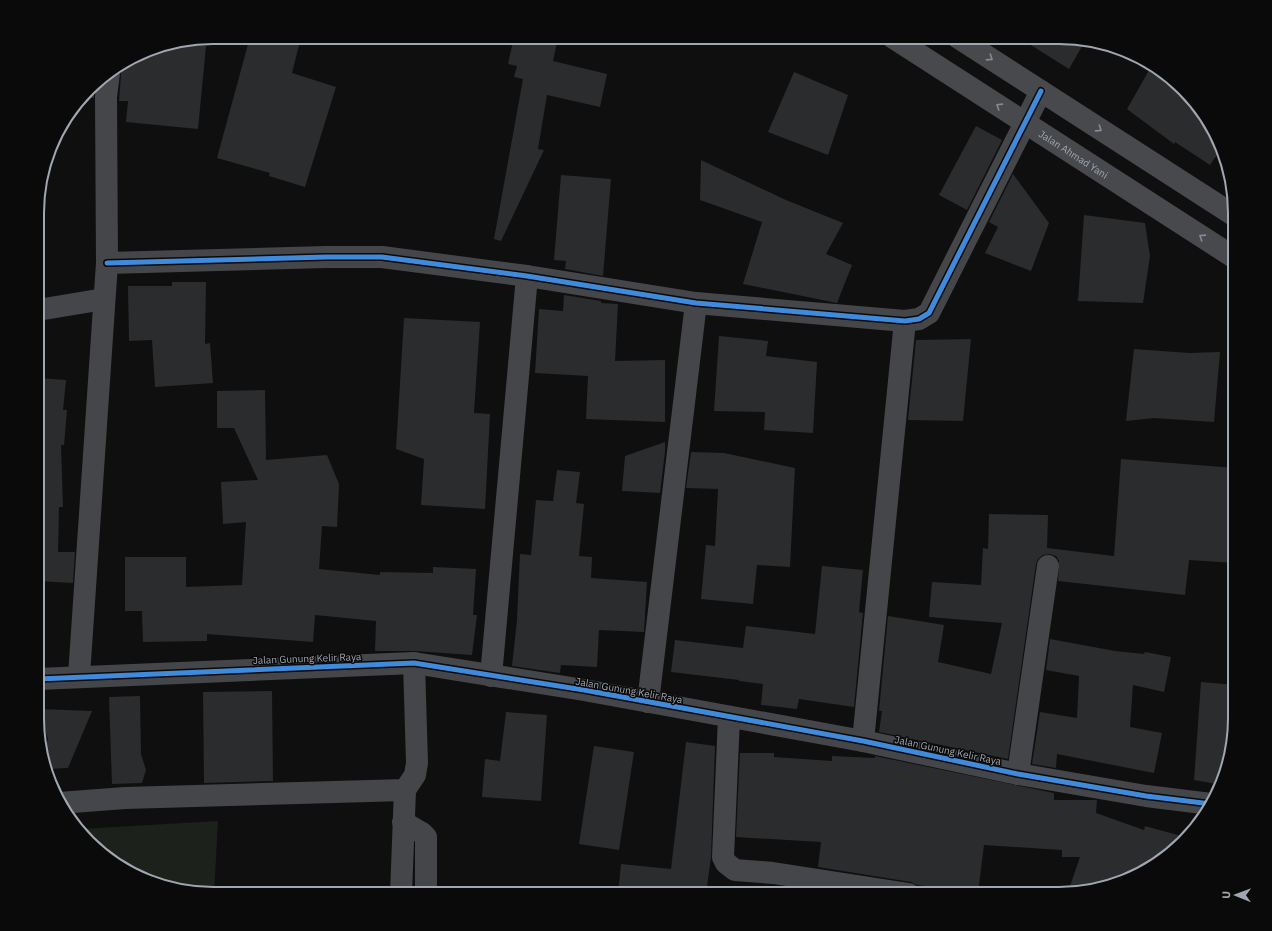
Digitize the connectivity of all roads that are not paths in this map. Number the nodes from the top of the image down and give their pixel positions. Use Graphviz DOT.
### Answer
graph roads {
  1 [pos="903,44"];
  2 [pos="968,44"];
  3 [pos="108,81"];
  4 [pos="1041,91"];
  5 [pos="1025,122"];
  6 [pos="1228,211"];
  7 [pos="1228,253"];
  8 [pos="107,263"];
  9 [pos="527,276"];
  10 [pos="104,298"];
  11 [pos="696,303"];
  12 [pos="44,309"];
  13 [pos="906,321"];
  14 [pos="1048,566"];
  15 [pos="422,664"];
  16 [pos="79,676"];
  17 [pos="491,676"];
  18 [pos="44,679"];
  19 [pos="648,702"];
  20 [pos="729,717"];
  21 [pos="862,741"];
  22 [pos="1018,774"];
  23 [pos="405,790"];
  24 [pos="67,802"];
  25 [pos="1205,803"];
  26 [pos="412,827"];
  27 [pos="402,887"];
  28 [pos="426,887"];
  29 [pos="863,887"];
  5 -- 1 [label="main road, Jalan Ahmad Yani, one-way"];
  2 -- 4 [label="main road, one-way"];
  3 -- 8 [label="street"];
  4 -- 5 [label="street"];
  4 -- 6 [label="main road, one-way"];
  7 -- 5 [label="main road, Jalan Ahmad Yani, one-way"];
  5 -- 13 [label="street"];
  8 -- 9 [label="street"];
  8 -- 10 [label="street"];
  9 -- 11 [label="street"];
  9 -- 17 [label="street"];
  10 -- 12 [label="street"];
  10 -- 16 [label="street"];
  11 -- 13 [label="street"];
  11 -- 19 [label="street"];
  13 -- 21 [label="street"];
  14 -- 22 [label="street"];
  15 -- 16 [label="street, Jalan Gunung Kelir Raya"];
  15 -- 17 [label="street, Jalan Gunung Kelir Raya"];
  15 -- 23 [label="street"];
  16 -- 18 [label="street, Jalan Gunung Kelir Raya"];
  17 -- 19 [label="street, Jalan Gunung Kelir Raya"];
  19 -- 20 [label="street, Jalan Gunung Kelir Raya"];
  20 -- 21 [label="street, Jalan Gunung Kelir Raya"];
  20 -- 29 [label="street"];
  21 -- 22 [label="street, Jalan Gunung Kelir Raya"];
  22 -- 25 [label="street, Jalan Gunung Kelir Raya"];
  23 -- 24 [label="street"];
  23 -- 26 [label="street"];
  26 -- 27 [label="street"];
  26 -- 28 [label="street"];
}
